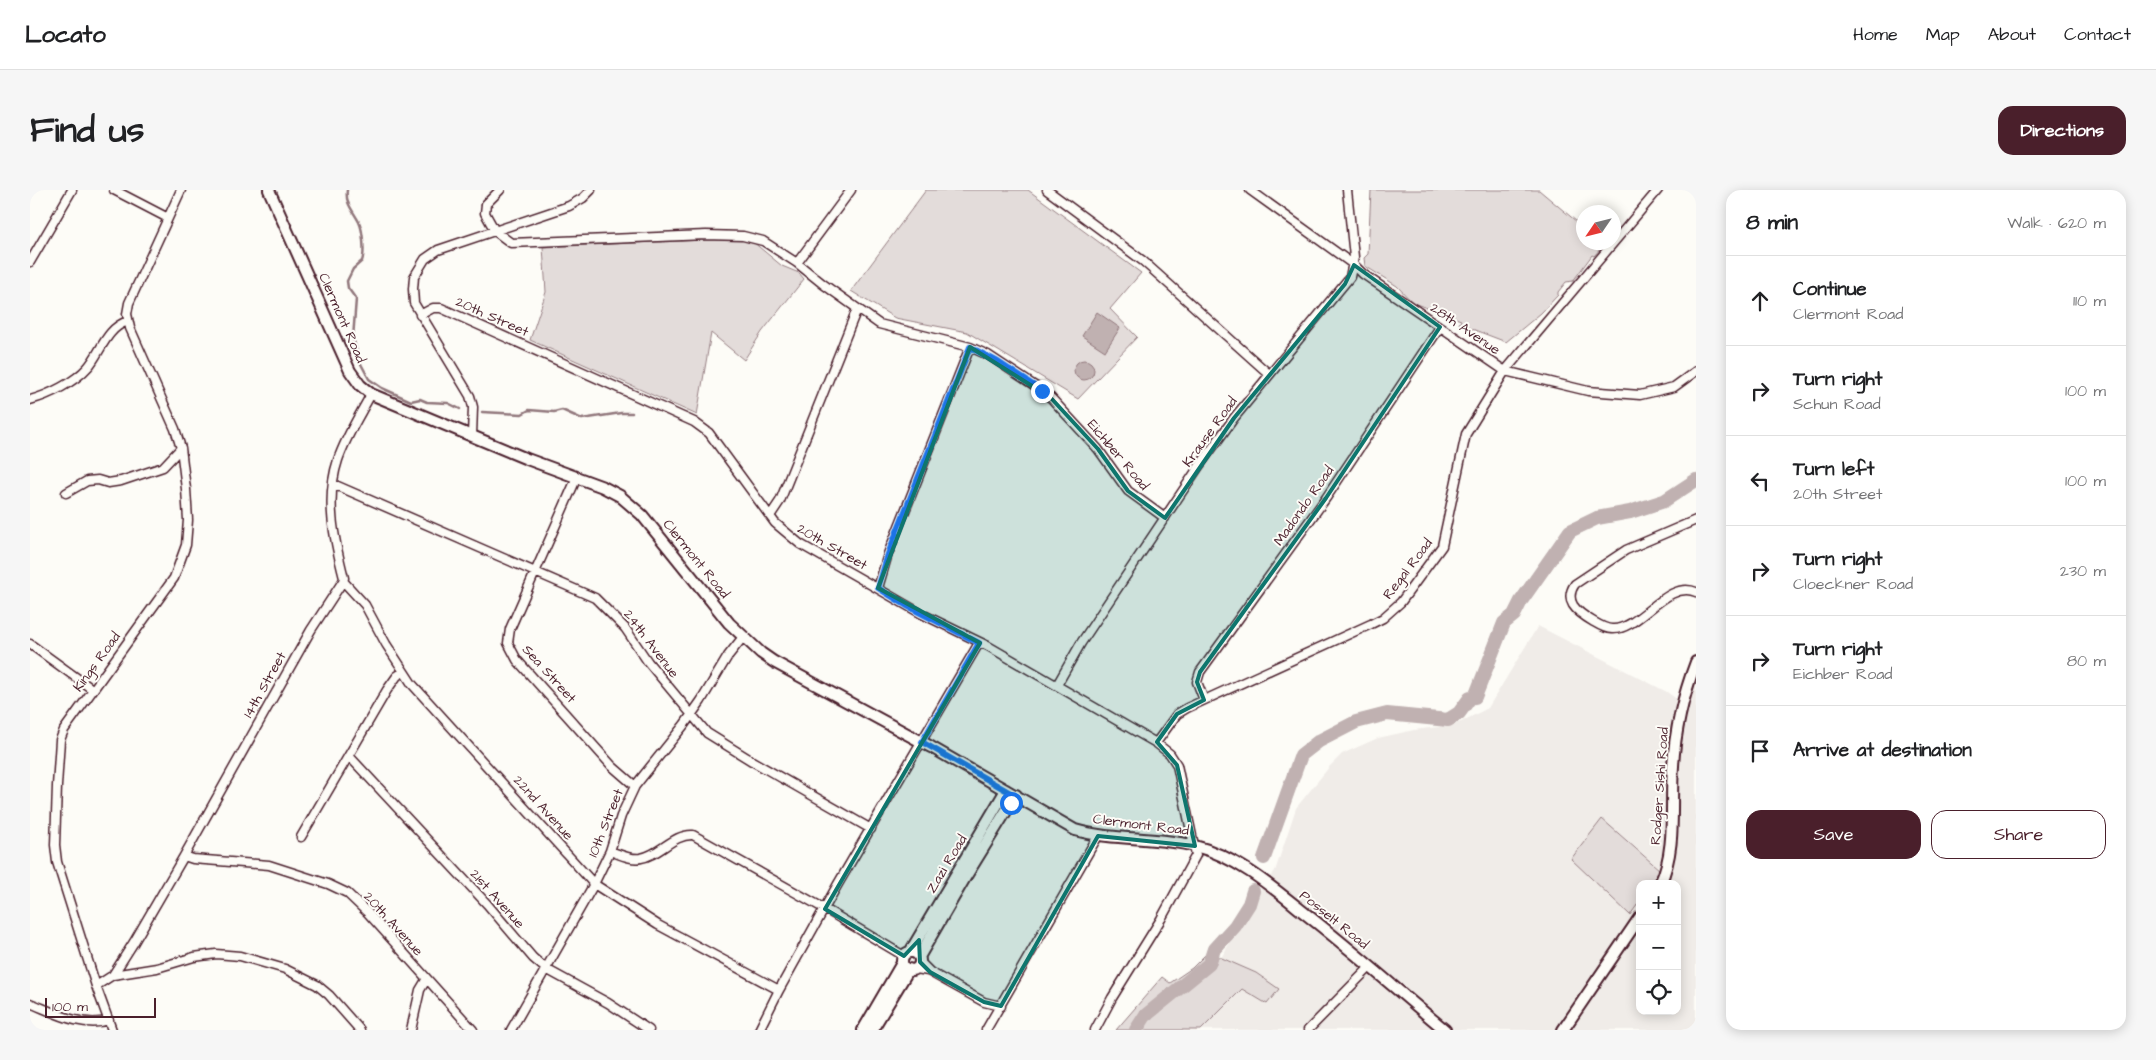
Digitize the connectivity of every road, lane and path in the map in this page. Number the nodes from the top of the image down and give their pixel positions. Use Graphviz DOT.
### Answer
graph roads {
  1 [pos="72,190"];
  2 [pos="114,190"];
  3 [pos="181,190"];
  4 [pos="269,190"];
  5 [pos="500,190"];
  6 [pos="592,190"];
  7 [pos="851,190"];
  8 [pos="1250,190"];
  9 [pos="1347,190"];
  10 [pos="1658,190"];
  11 [pos="1052,191"];
  12 [pos="168,218"];
  13 [pos="495,231"];
  14 [pos="30,262"];
  15 [pos="798,263"];
  16 [pos="1354,265"];
  17 [pos="857,309"];
  18 [pos="420,315"];
  19 [pos="128,321"];
  20 [pos="1440,327"];
  21 [pos="970,347"];
  22 [pos="1505,371"];
  23 [pos="1696,371"];
  24 [pos="1269,374"];
  25 [pos="371,394"];
  26 [pos="30,400"];
  27 [pos="472,436"];
  28 [pos="181,448"];
  29 [pos="577,477"];
  30 [pos="333,484"];
  31 [pos="66,493"];
  32 [pos="770,516"];
  33 [pos="1165,518"];
  34 [pos="1696,520"];
  35 [pos="534,572"];
  36 [pos="343,582"];
  37 [pos="878,588"];
  38 [pos="1696,592"];
  39 [pos="743,637"];
  40 [pos="979,643"];
  41 [pos="30,644"];
  42 [pos="1696,662"];
  43 [pos="403,672"];
  44 [pos="1057,686"];
  45 [pos="92,689"];
  46 [pos="1204,700"];
  47 [pos="691,714"];
  48 [pos="922,742"];
  49 [pos="1156,743"];
  50 [pos="349,756"];
  51 [pos="635,786"];
  52 [pos="1006,790"];
  53 [pos="1016,796"];
  54 [pos="871,830"];
  55 [pos="1098,836"];
  56 [pos="301,837"];
  57 [pos="1195,846"];
  58 [pos="610,851"];
  59 [pos="184,856"];
  60 [pos="1661,880"];
  61 [pos="594,884"];
  62 [pos="825,909"];
  63 [pos="1636,923"];
  64 [pos="911,961"];
  65 [pos="1370,967"];
  66 [pos="546,969"];
  67 [pos="113,974"];
  68 [pos="426,980"];
  69 [pos="96,986"];
  70 [pos="779,990"];
  71 [pos="30,1003"];
  72 [pos="1001,1006"];
  73 [pos="109,1020"];
  74 [pos="112,1030"];
  75 [pos="360,1030"];
  76 [pos="411,1030"];
  77 [pos="473,1030"];
  78 [pos="511,1030"];
  79 [pos="649,1030"];
  80 [pos="759,1030"];
  81 [pos="862,1030"];
  82 [pos="872,1030"];
  83 [pos="986,1030"];
  84 [pos="1095,1030"];
  85 [pos="1308,1030"];
  86 [pos="1445,1030"];
  87 [pos="1563,1030"];
  1 -- 14 [label="street"];
  2 -- 12 [label="street"];
  3 -- 12 [label="street"];
  4 -- 25 [label="street, Clermont Road"];
  5 -- 13 [label="street"];
  6 -- 13 [label="street"];
  7 -- 15 [label="street"];
  8 -- 16 [label="street, 28th Avenue"];
  9 -- 16 [label="street"];
  10 -- 22 [label="street, Regal Road"];
  11 -- 24 [label="street"];
  12 -- 19 [label="street"];
  13 -- 15 [label="street, Eichber Road"];
  13 -- 18 [label="street"];
  15 -- 17 [label="street, Eichber Road"];
  16 -- 20 [label="street, 28th Avenue"];
  16 -- 24 [label="street, Krause Road"];
  17 -- 21 [label="street, Eichber Road"];
  17 -- 32 [label="street"];
  18 -- 27 [label="street"];
  18 -- 32 [label="street, 20th Street"];
  19 -- 26 [label="street"];
  19 -- 28 [label="street, Kings Road"];
  20 -- 22 [label="street, 28th Avenue"];
  20 -- 46 [label="street, Madondo Road"];
  21 -- 33 [label="street, Eichber Road"];
  21 -- 37 [label="street"];
  22 -- 23 [label="street, 28th Avenue"];
  22 -- 46 [label="street, Regal Road"];
  24 -- 33 [label="street, Krause Road"];
  25 -- 27 [label="street, Clermont Road"];
  25 -- 30 [label="street"];
  27 -- 29 [label="street, Clermont Road"];
  28 -- 31 [label="street"];
  28 -- 45 [label="street, Kings Road"];
  29 -- 35 [label="street, Sea Street"];
  29 -- 39 [label="street, Clermont Road"];
  30 -- 35 [label="street, 24th Avenue"];
  30 -- 36 [label="street"];
  32 -- 37 [label="street, 20th Street"];
  33 -- 44 [label="street, Krause Road"];
  34 -- 38 [label="street"];
  35 -- 47 [label="street, 24th Avenue"];
  35 -- 51 [label="street, Sea Street"];
  36 -- 43 [label="street, 22nd Avenue"];
  36 -- 59 [label="street, 14th Street"];
  37 -- 40 [label="street, 20th Street"];
  39 -- 47 [label="street, 10th Street"];
  39 -- 48 [label="street, Clermont Road"];
  40 -- 44 [label="street, 20th Street"];
  40 -- 48 [label="street"];
  41 -- 45 [label="street"];
  42 -- 60 [label="street, Rodger Sishi Road"];
  43 -- 50 [label="street"];
  43 -- 61 [label="street, 22nd Avenue"];
  44 -- 49 [label="street, 20th Street"];
  45 -- 69 [label="street, Kings Road"];
  46 -- 49 [label="street, Regal Road"];
  47 -- 51 [label="street, 10th Street"];
  47 -- 54 [label="street, 24th Avenue"];
  48 -- 52 [label="street, Clermont Road"];
  48 -- 54 [label="street"];
  49 -- 57 [label="street, 20th Street"];
  50 -- 56 [label="street"];
  50 -- 66 [label="street, 21st Avenue"];
  51 -- 58 [label="street, 10th Street"];
  52 -- 53 [label="street, Clermont Road"];
  52 -- 64 [label="street, Zazi Road"];
  53 -- 55 [label="street, Clermont Road"];
  53 -- 64 [label="street, Zazi Road"];
  54 -- 62 [label="street"];
  55 -- 57 [label="street, Clermont Road"];
  55 -- 72 [label="street"];
  57 -- 65 [label="street, Posselt Road"];
  57 -- 84 [label="street"];
  58 -- 61 [label="street, 10th Street"];
  58 -- 62 [label="street"];
  59 -- 67 [label="street, 14th Street"];
  59 -- 68 [label="street, 20th Avenue"];
  61 -- 66 [label="street, 10th Street"];
  61 -- 70 [label="street, 22nd Avenue"];
  62 -- 64 [label="street"];
  62 -- 70 [label="street"];
  63 -- 87 [label="street"];
  64 -- 72 [label="street"];
  64 -- 81 [label="street, Zazi Road"];
  64 -- 82 [label="street, Zazi Road"];
  65 -- 85 [label="street"];
  65 -- 86 [label="street, Posselt Road"];
  66 -- 78 [label="street, 10th Street"];
  66 -- 79 [label="street, 21st Avenue"];
  67 -- 69 [label="street"];
  67 -- 75 [label="street"];
  68 -- 76 [label="street"];
  68 -- 77 [label="street, 20th Avenue"];
  69 -- 73 [label="street, Kings Road"];
  70 -- 80 [label="street"];
  71 -- 73 [label="street"];
  72 -- 83 [label="street"];
  73 -- 74 [label="street, Kings Road"];
}
